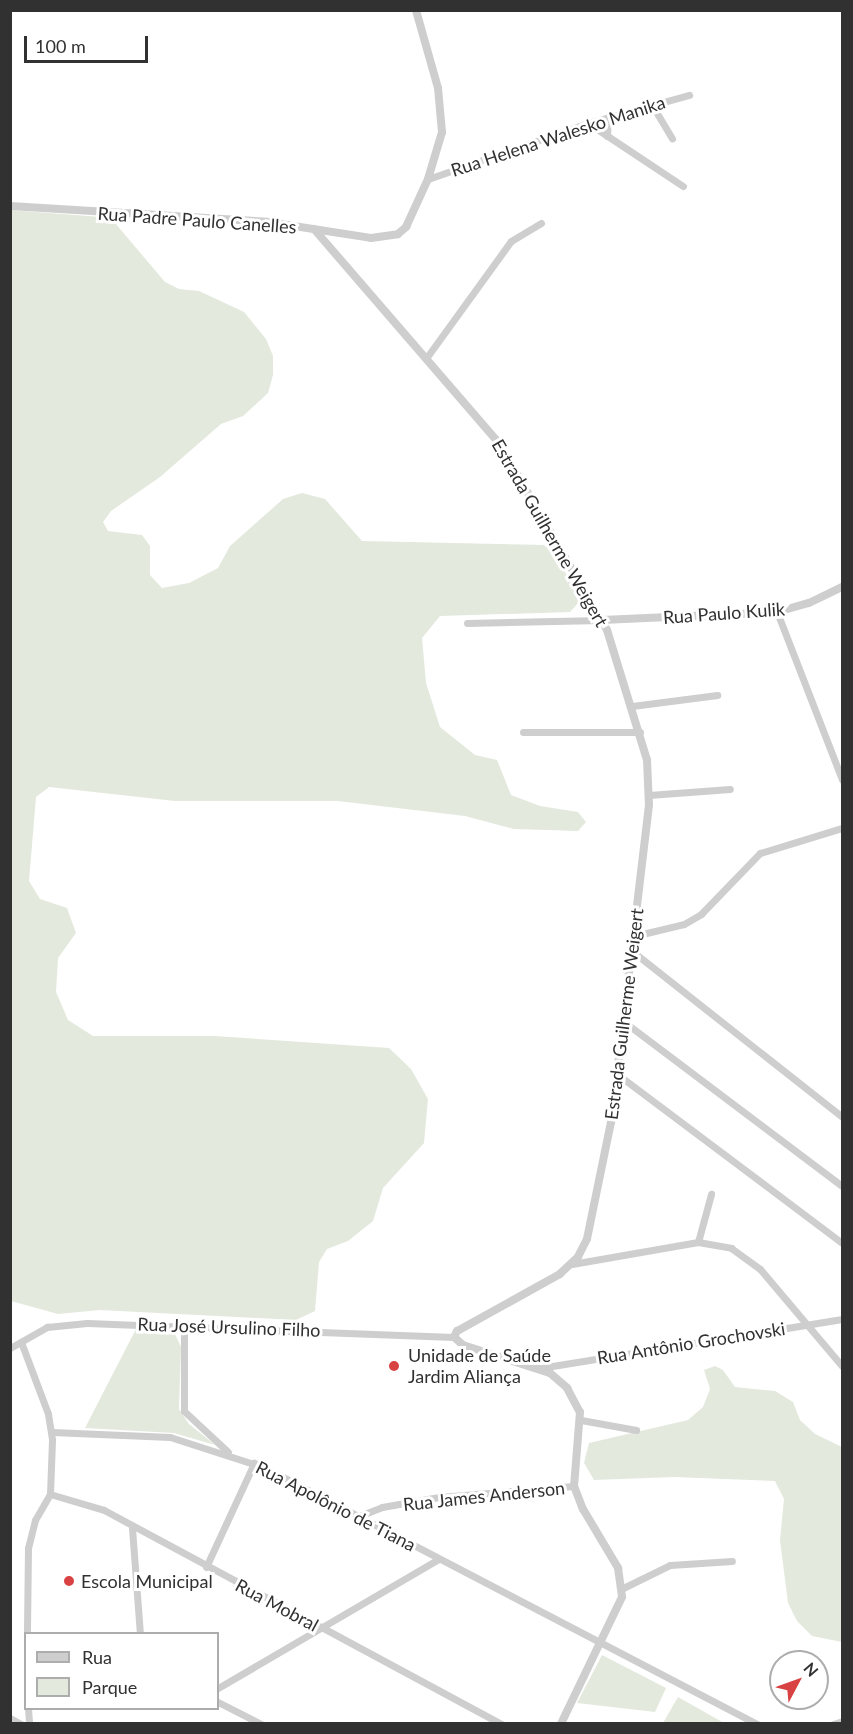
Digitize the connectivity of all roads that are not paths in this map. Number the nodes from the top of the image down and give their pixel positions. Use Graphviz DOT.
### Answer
graph roads {
  1 [pos="416,10"];
  2 [pos="689,95"];
  3 [pos="652,105"];
  4 [pos="608,117"];
  5 [pos="588,123"];
  6 [pos="607,136"];
  7 [pos="672,138"];
  8 [pos="428,178"];
  9 [pos="683,186"];
  10 [pos="10,206"];
  11 [pos="541,223"];
  12 [pos="314,229"];
  13 [pos="427,357"];
  14 [pos="843,587"];
  15 [pos="777,612"];
  16 [pos="602,620"];
  17 [pos="467,623"];
  18 [pos="717,695"];
  19 [pos="632,706"];
  20 [pos="524,732"];
  21 [pos="640,732"];
  22 [pos="843,780"];
  23 [pos="730,789"];
  24 [pos="649,795"];
  25 [pos="843,828"];
  26 [pos="634,936"];
  27 [pos="632,951"];
  28 [pos="623,1021"];
  29 [pos="617,1074"];
  30 [pos="843,1117"];
  31 [pos="843,1186"];
  32 [pos="711,1194"];
  33 [pos="698,1242"];
  34 [pos="843,1243"];
  35 [pos="572,1264"];
  36 [pos="843,1319"];
  37 [pos="184,1324"];
  38 [pos="807,1324"];
  39 [pos="454,1337"];
  40 [pos="21,1342"];
  41 [pos="10,1348"];
  42 [pos="843,1366"];
  43 [pos="540,1368"];
  44 [pos="581,1420"];
  45 [pos="636,1430"];
  46 [pos="52,1432"];
  47 [pos="231,1454"];
  48 [pos="254,1464"];
  49 [pos="574,1486"];
  50 [pos="50,1494"];
  51 [pos="359,1516"];
  52 [pos="132,1528"];
  53 [pos="439,1559"];
  54 [pos="732,1561"];
  55 [pos="206,1567"];
  56 [pos="623,1588"];
  57 [pos="319,1627"];
  58 [pos="27,1632"];
  59 [pos="140,1632"];
  60 [pos="601,1645"];
  61 [pos="219,1687"];
  62 [pos="219,1703"];
  63 [pos="10,1718"];
  64 [pos="843,1721"];
  65 [pos="21,1724"];
  66 [pos="261,1724"];
  67 [pos="501,1724"];
  68 [pos="561,1724"];
  69 [pos="757,1724"];
  70 [pos="833,1724"];
  1 -- 8 [label="street, Rua Padre Paulo Canelles"];
  2 -- 3 [label="street, Rua Helena Walesko Manika"];
  3 -- 4 [label="street, Rua Helena Walesko Manika"];
  3 -- 7 [label="street"];
  4 -- 5 [label="street, Rua Helena Walesko Manika"];
  4 -- 6 [label="street"];
  5 -- 6 [label="street"];
  5 -- 8 [label="street, Rua Helena Walesko Manika"];
  6 -- 9 [label="street"];
  8 -- 12 [label="street, Rua Padre Paulo Canelles"];
  10 -- 12 [label="street, Rua Padre Paulo Canelles"];
  11 -- 13 [label="street"];
  12 -- 13 [label="street, Estrada Guilherme Weigert"];
  13 -- 16 [label="street, Estrada Guilherme Weigert"];
  14 -- 15 [label="street, Rua Paulo Kulik"];
  15 -- 16 [label="street, Rua Paulo Kulik"];
  15 -- 22 [label="street"];
  16 -- 17 [label="street"];
  16 -- 19 [label="street, Estrada Guilherme Weigert"];
  18 -- 19 [label="street"];
  19 -- 21 [label="street, Estrada Guilherme Weigert"];
  20 -- 21 [label="street"];
  21 -- 24 [label="street, Estrada Guilherme Weigert"];
  23 -- 24 [label="street"];
  24 -- 26 [label="street, Estrada Guilherme Weigert"];
  25 -- 26 [label="street"];
  26 -- 27 [label="street, Estrada Guilherme Weigert"];
  27 -- 28 [label="street, Estrada Guilherme Weigert"];
  27 -- 30 [label="street"];
  28 -- 29 [label="street, Estrada Guilherme Weigert"];
  28 -- 31 [label="street"];
  29 -- 34 [label="street"];
  29 -- 35 [label="street, Estrada Guilherme Weigert"];
  32 -- 33 [label="street"];
  33 -- 35 [label="street"];
  33 -- 38 [label="street"];
  35 -- 39 [label="street, Estrada Guilherme Weigert"];
  36 -- 38 [label="street, Rua Antônio Grochovski"];
  37 -- 39 [label="street, Rua José Ursulino Filho"];
  37 -- 40 [label="street, Rua José Ursulino Filho"];
  37 -- 47 [label="street"];
  38 -- 42 [label="street"];
  38 -- 43 [label="street, Rua Antônio Grochovski"];
  39 -- 43 [label="street"];
  40 -- 41 [label="street, Rua José Ursulino Filho"];
  40 -- 46 [label="street"];
  43 -- 44 [label="street"];
  44 -- 45 [label="street"];
  44 -- 49 [label="street"];
  46 -- 47 [label="street, Rua Apolônio de Tiana"];
  46 -- 50 [label="street"];
  47 -- 48 [label="street, Rua Apolônio de Tiana"];
  48 -- 51 [label="street, Rua Apolônio de Tiana"];
  48 -- 55 [label="street"];
  49 -- 51 [label="street, Rua James Anderson"];
  49 -- 56 [label="street"];
  50 -- 52 [label="street, Rua Mobral"];
  50 -- 58 [label="street"];
  51 -- 53 [label="street, Rua Apolônio de Tiana"];
  52 -- 55 [label="street, Rua Mobral"];
  52 -- 59 [label="street"];
  53 -- 57 [label="street"];
  53 -- 60 [label="street, Rua Apolônio de Tiana"];
  54 -- 56 [label="street"];
  55 -- 57 [label="street, Rua Mobral"];
  56 -- 60 [label="street"];
  57 -- 61 [label="street"];
  57 -- 67 [label="street, Rua Mobral"];
  60 -- 68 [label="street"];
  60 -- 69 [label="street, Rua Apolônio de Tiana"];
  62 -- 66 [label="street"];
  63 -- 65 [label="street"];
  64 -- 70 [label="street"];
}
